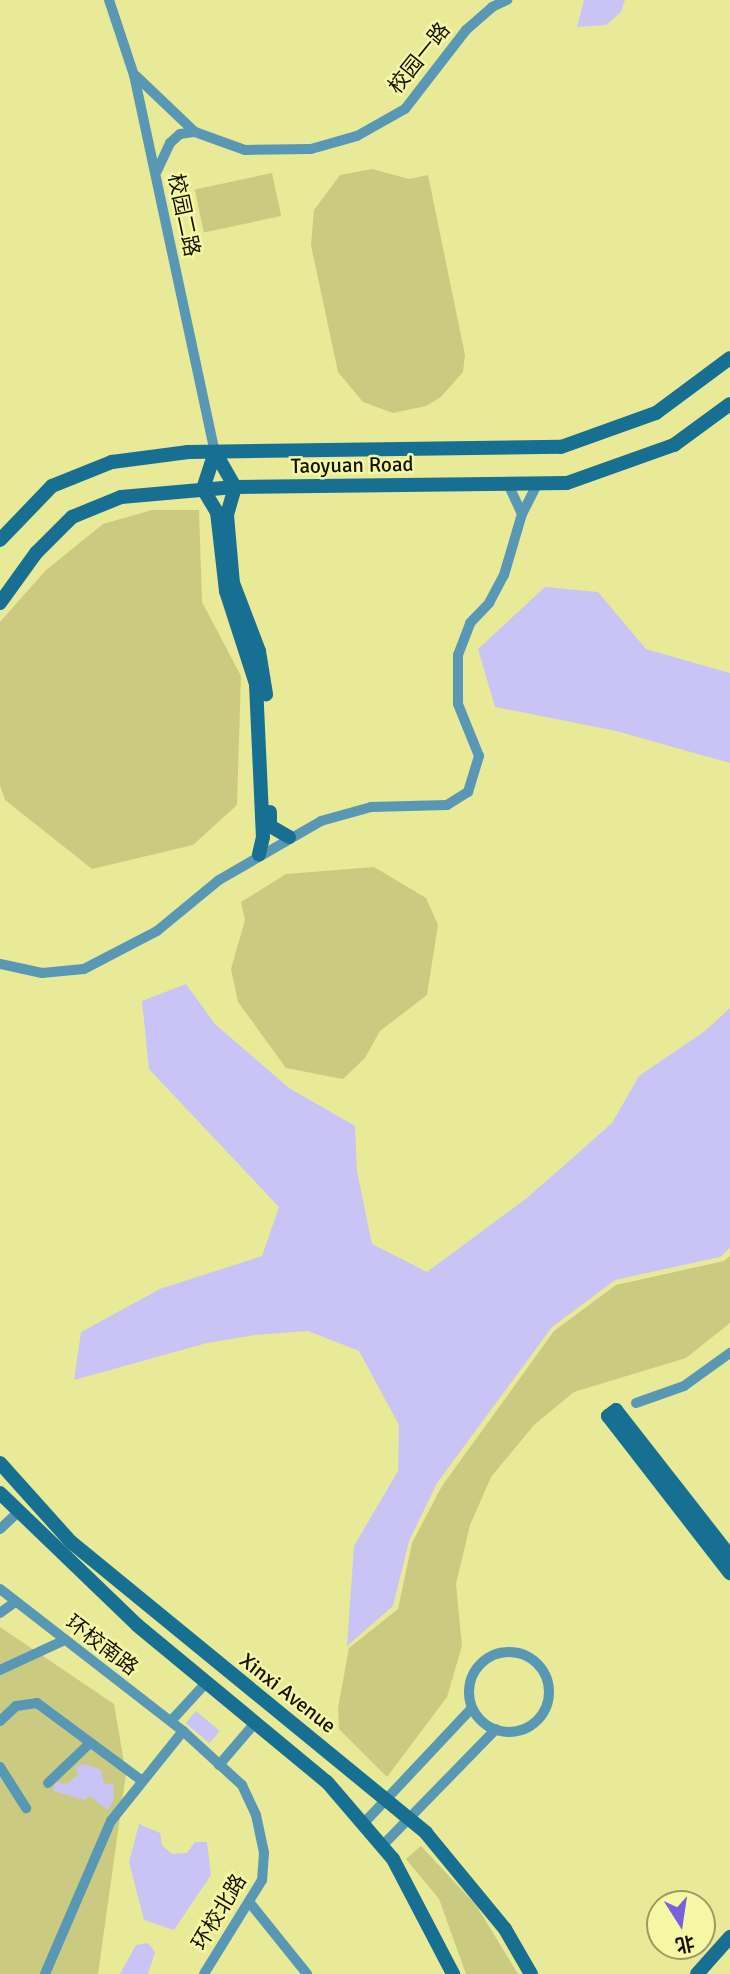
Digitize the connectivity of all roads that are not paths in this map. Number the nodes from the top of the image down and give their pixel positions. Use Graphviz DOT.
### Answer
graph roads {
  1 [pos="109,0"];
  2 [pos="507,0"];
  3 [pos="134,75"];
  4 [pos="195,132"];
  5 [pos="156,176"];
  6 [pos="730,358"];
  7 [pos="730,404"];
  8 [pos="215,452"];
  9 [pos="508,484"];
  10 [pos="537,484"];
  11 [pos="235,487"];
  12 [pos="203,489"];
  13 [pos="522,514"];
  14 [pos="0,540"];
  15 [pos="0,603"];
  16 [pos="289,837"];
  17 [pos="260,855"];
  18 [pos="0,964"];
  19 [pos="730,1353"];
  20 [pos="636,1403"];
  21 [pos="0,1463"];
  22 [pos="0,1493"];
  23 [pos="18,1512"];
  24 [pos="0,1529"];
  25 [pos="730,1556"];
  26 [pos="730,1573"];
  27 [pos="0,1589"];
  28 [pos="14,1603"];
  29 [pos="0,1613"];
  30 [pos="65,1640"];
  31 [pos="0,1670"];
  32 [pos="206,1683"];
  33 [pos="472,1708"];
  34 [pos="0,1721"];
  35 [pos="171,1721"];
  36 [pos="255,1723"];
  37 [pos="496,1729"];
  38 [pos="183,1731"];
  39 [pos="90,1743"];
  40 [pos="219,1765"];
  41 [pos="0,1767"];
  42 [pos="141,1780"];
  43 [pos="48,1783"];
  44 [pos="388,1799"];
  45 [pos="26,1808"];
  46 [pos="409,1818"];
  47 [pos="363,1825"];
  48 [pos="382,1846"];
  49 [pos="250,1903"];
  50 [pos="730,1937"];
  51 [pos="45,1974"];
  52 [pos="204,1974"];
  53 [pos="307,1974"];
  54 [pos="453,1974"];
  55 [pos="531,1974"];
  56 [pos="697,1974"];
  1 -- 3 [label="street"];
  2 -- 4 [label="street, 校园一路"];
  3 -- 4 [label="street"];
  3 -- 5 [label="street, 校园二路"];
  4 -- 5 [label="street"];
  5 -- 8 [label="street, 校园二路"];
  6 -- 8 [label="main road, Taoyuan Road"];
  7 -- 10 [label="main road, Taoyuan Road"];
  8 -- 11 [label="main road"];
  8 -- 12 [label="main road"];
  8 -- 14 [label="main road, Taoyuan Road"];
  9 -- 10 [label="main road, Taoyuan Road"];
  9 -- 11 [label="main road, Taoyuan Road"];
  9 -- 13 [label="street"];
  10 -- 13 [label="street"];
  11 -- 12 [label="main road, Taoyuan Road"];
  11 -- 16 [label="main road"];
  12 -- 15 [label="main road, Taoyuan Road"];
  12 -- 17 [label="main road"];
  13 -- 16 [label="street"];
  16 -- 17 [label="street"];
  17 -- 18 [label="street"];
  19 -- 20 [label="street"];
  21 -- 44 [label="main road, Xinxi Avenue"];
  22 -- 23 [label="main road, Xinxi Avenue"];
  23 -- 24 [label="street"];
  23 -- 32 [label="main road, Xinxi Avenue"];
  25 -- 26 [label="main road"];
  27 -- 28 [label="street, 环校南路"];
  28 -- 29 [label="street"];
  28 -- 30 [label="street, 环校南路"];
  30 -- 31 [label="street"];
  30 -- 35 [label="street, 环校南路"];
  32 -- 35 [label="street"];
  32 -- 36 [label="main road, Xinxi Avenue"];
  33 -- 37 [label="street"];
  33 -- 37 [label="street"];
  33 -- 44 [label="street"];
  34 -- 39 [label="street"];
  35 -- 38 [label="street, 环校南路"];
  36 -- 40 [label="street"];
  36 -- 47 [label="main road, Xinxi Avenue"];
  37 -- 46 [label="street"];
  38 -- 40 [label="street, 环校北路"];
  38 -- 42 [label="street"];
  39 -- 42 [label="street"];
  39 -- 43 [label="street"];
  40 -- 49 [label="street, 环校北路"];
  41 -- 45 [label="street"];
  42 -- 51 [label="street"];
  44 -- 46 [label="main road, Xinxi Avenue"];
  44 -- 47 [label="street"];
  46 -- 48 [label="street"];
  46 -- 55 [label="main road, Xinxi Avenue"];
  47 -- 48 [label="main road, Xinxi Avenue"];
  48 -- 54 [label="main road, Xinxi Avenue"];
  49 -- 52 [label="street, 环校北路"];
  49 -- 53 [label="street"];
  50 -- 56 [label="main road"];
}
